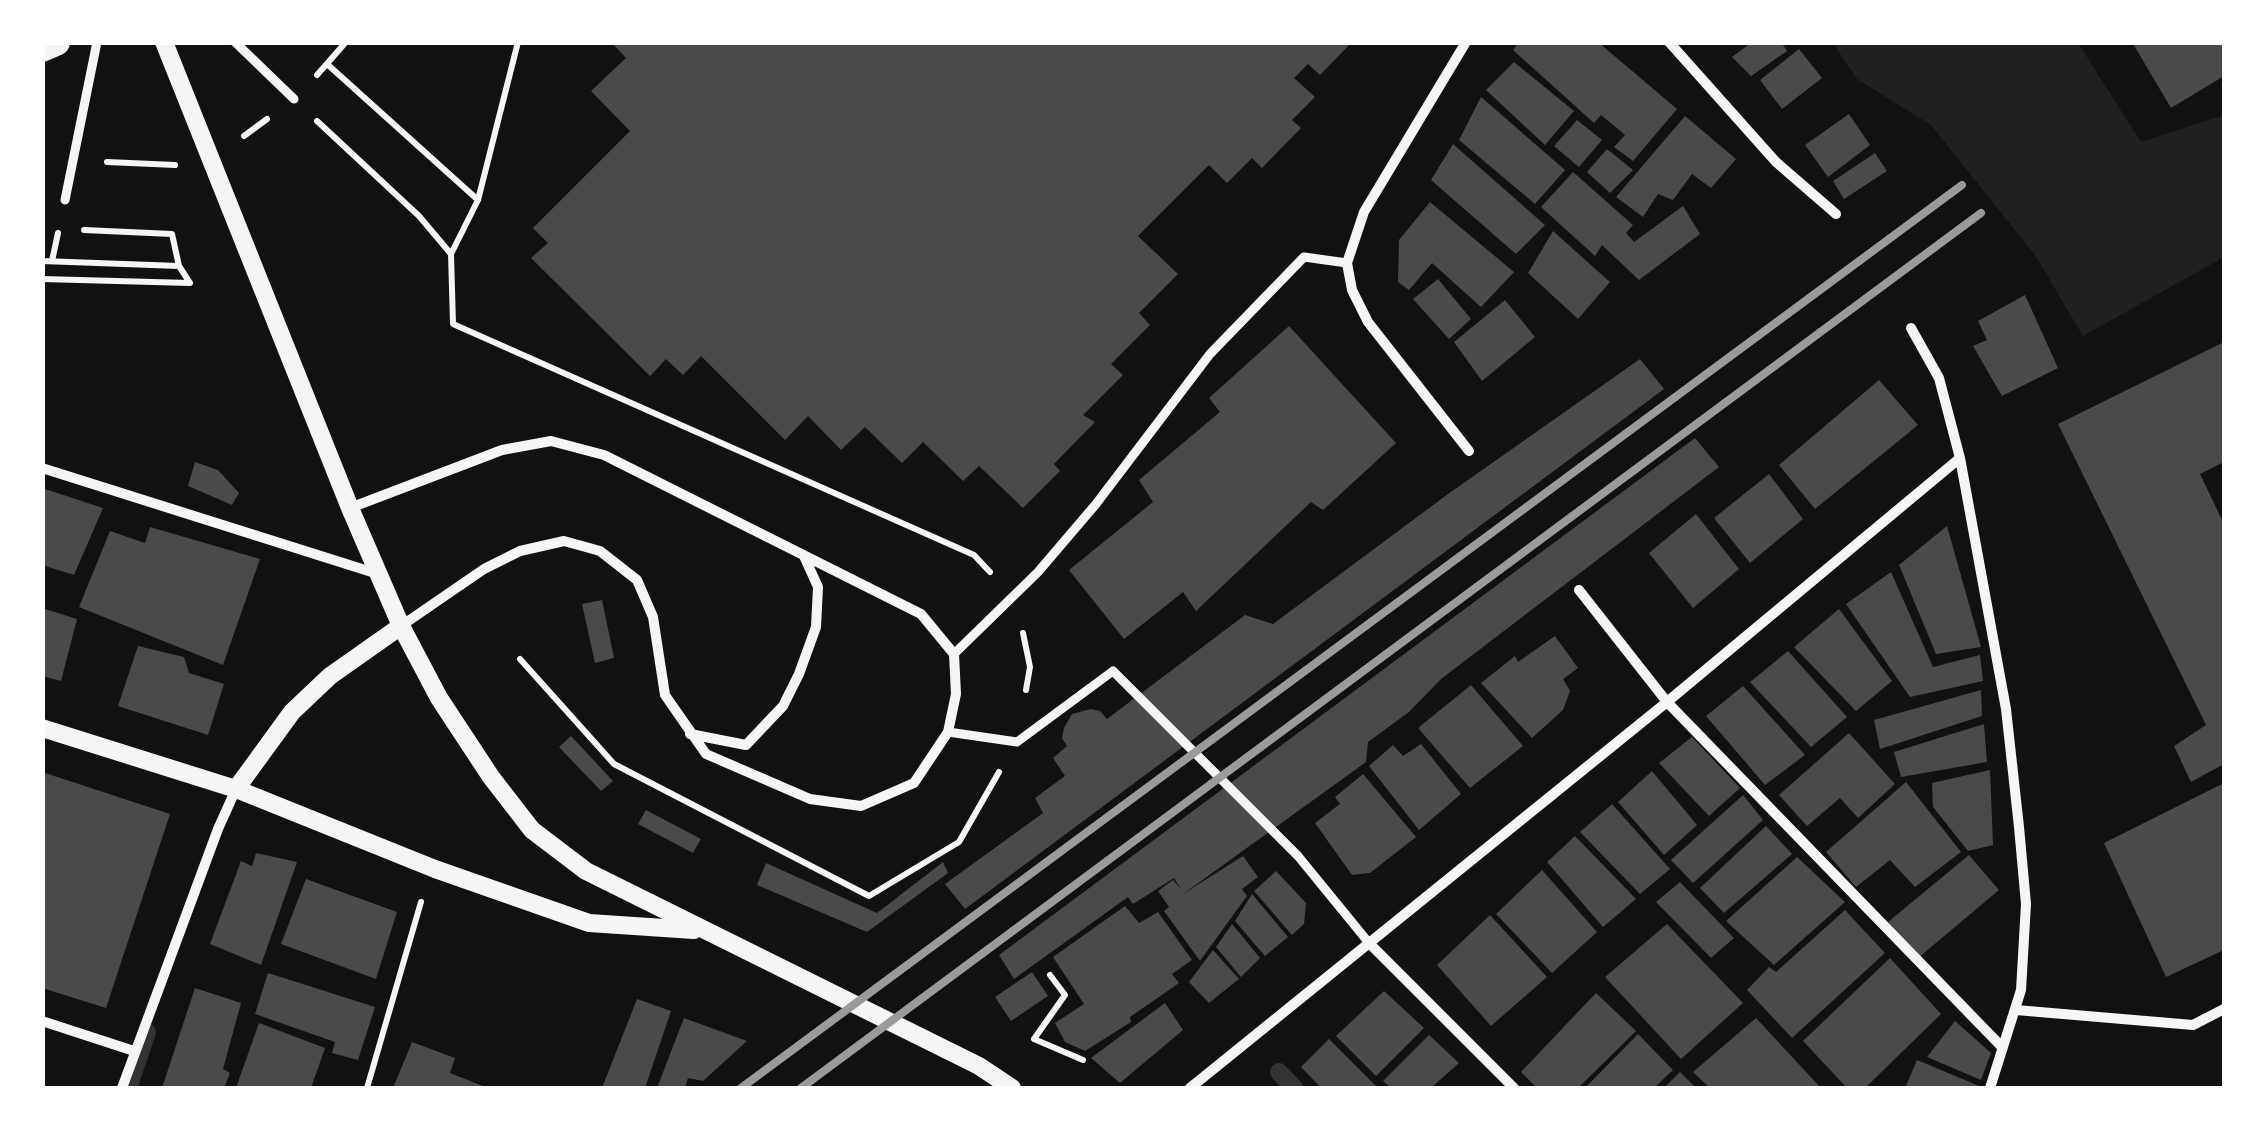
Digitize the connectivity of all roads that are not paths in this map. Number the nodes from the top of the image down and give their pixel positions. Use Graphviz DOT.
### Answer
graph roads {
  1 [pos="56,42"];
  2 [pos="97,42"];
  3 [pos="164,42"];
  4 [pos="235,42"];
  5 [pos="1466,42"];
  6 [pos="1670,42"];
  7 [pos="42,48"];
  8 [pos="294,99"];
  9 [pos="65,200"];
  10 [pos="1836,214"];
  11 [pos="1347,263"];
  12 [pos="1911,328"];
  13 [pos="1469,451"];
  14 [pos="1960,458"];
  15 [pos="42,468"];
  16 [pos="350,508"];
  17 [pos="804,555"];
  18 [pos="378,574"];
  19 [pos="1579,590"];
  20 [pos="401,626"];
  21 [pos="954,654"];
  22 [pos="1667,702"];
  23 [pos="42,728"];
  24 [pos="948,732"];
  25 [pos="690,734"];
  26 [pos="236,789"];
  27 [pos="705,931"];
  28 [pos="1369,944"];
  29 [pos="2224,1009"];
  30 [pos="2016,1010"];
  31 [pos="42,1021"];
  32 [pos="2001,1046"];
  33 [pos="134,1050"];
  34 [pos="122,1088"];
  35 [pos="1012,1088"];
  36 [pos="1190,1088"];
  37 [pos="1514,1088"];
  38 [pos="1990,1088"];
  1 -- 7 [label="highway"];
  2 -- 9 [label="street"];
  3 -- 16 [label="street"];
  4 -- 8 [label="street"];
  5 -- 11 [label="street"];
  6 -- 10 [label="street"];
  11 -- 13 [label="street"];
  11 -- 21 [label="street"];
  12 -- 14 [label="street"];
  14 -- 22 [label="street"];
  14 -- 30 [label="street"];
  15 -- 18 [label="street"];
  16 -- 17 [label="street"];
  16 -- 18 [label="street"];
  17 -- 21 [label="street"];
  17 -- 25 [label="street"];
  18 -- 20 [label="street"];
  19 -- 22 [label="street"];
  20 -- 25 [label="street"];
  20 -- 26 [label="street"];
  20 -- 27 [label="street"];
  21 -- 24 [label="street"];
  22 -- 28 [label="street"];
  22 -- 32 [label="street"];
  23 -- 26 [label="street"];
  24 -- 25 [label="street"];
  24 -- 28 [label="street"];
  26 -- 27 [label="street"];
  26 -- 33 [label="street"];
  27 -- 35 [label="street"];
  28 -- 36 [label="street"];
  28 -- 37 [label="street"];
  29 -- 30 [label="street"];
  30 -- 32 [label="street"];
  31 -- 33 [label="street"];
  32 -- 38 [label="street"];
  33 -- 34 [label="street"];
}
